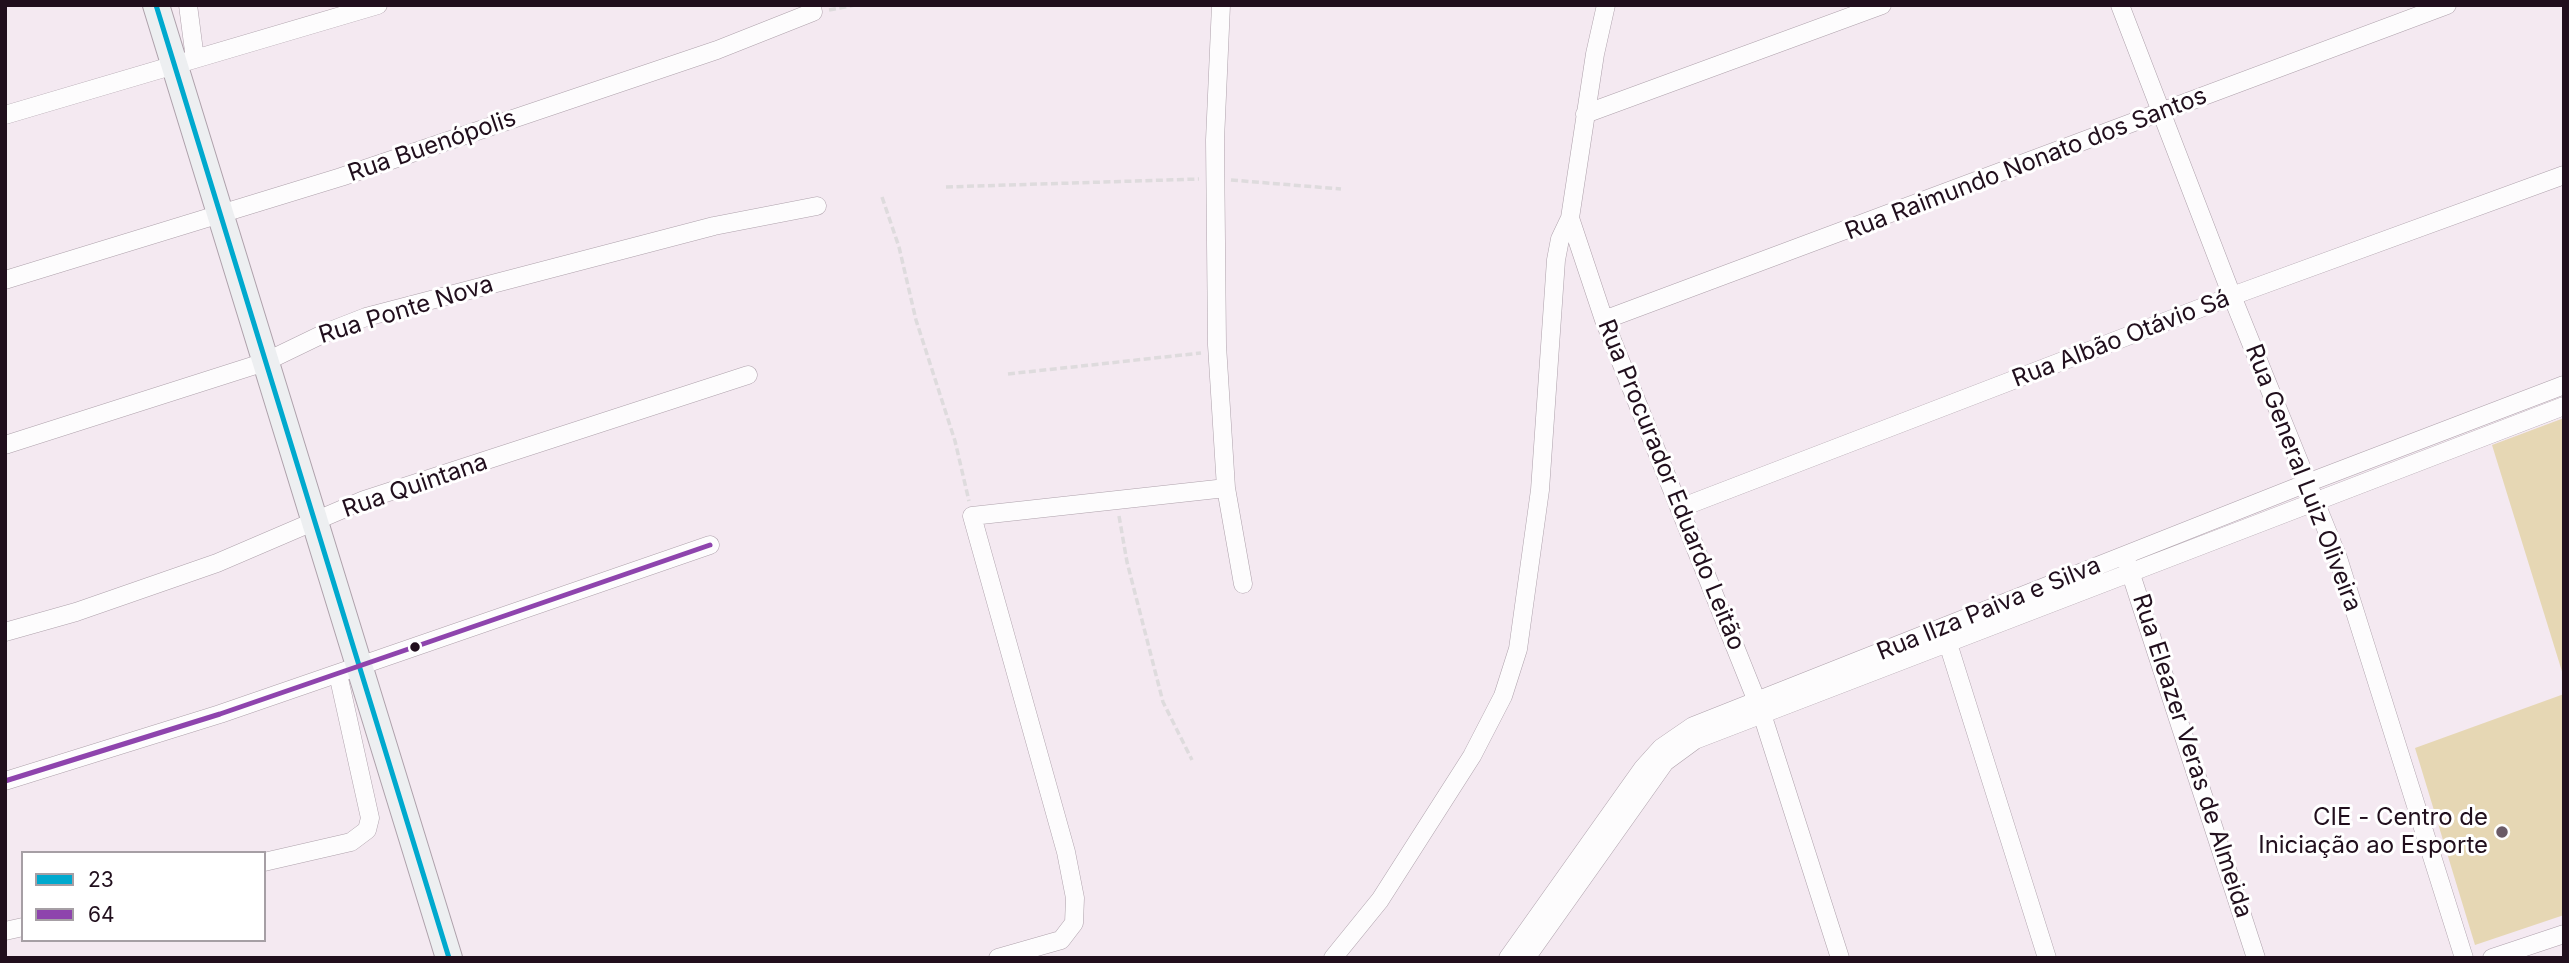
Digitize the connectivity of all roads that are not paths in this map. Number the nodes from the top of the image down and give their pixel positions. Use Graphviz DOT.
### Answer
graph roads {
  1 [pos="156,5"];
  2 [pos="188,5"];
  3 [pos="378,5"];
  4 [pos="1221,5"];
  5 [pos="1606,5"];
  6 [pos="1882,5"];
  7 [pos="2120,5"];
  8 [pos="2447,5"];
  9 [pos="812,9"];
  10 [pos="343,11"];
  11 [pos="185,61"];
  12 [pos="2163,113"];
  13 [pos="1585,114"];
  14 [pos="5,115"];
  15 [pos="2564,175"];
  16 [pos="817,206"];
  17 [pos="222,214"];
  18 [pos="1570,218"];
  19 [pos="5,280"];
  20 [pos="2232,296"];
  21 [pos="1604,320"];
  22 [pos="265,362"];
  23 [pos="748,375"];
  24 [pos="2564,385"];
  25 [pos="2564,406"];
  26 [pos="5,445"];
  27 [pos="2307,483"];
  28 [pos="1226,488"];
  29 [pos="2315,502"];
  30 [pos="1680,508"];
  31 [pos="315,522"];
  32 [pos="710,544"];
  33 [pos="2128,564"];
  34 [pos="1243,584"];
  35 [pos="5,632"];
  36 [pos="1945,636"];
  37 [pos="349,670"];
  38 [pos="1760,707"];
  39 [pos="5,781"];
  40 [pos="266,862"];
  41 [pos="1537,917"];
  42 [pos="2564,934"];
  43 [pos="1539,939"];
  44 [pos="449,958"];
  45 [pos="998,958"];
  46 [pos="1333,958"];
  47 [pos="1508,958"];
  48 [pos="1526,958"];
  49 [pos="1542,958"];
  50 [pos="1840,958"];
  51 [pos="2047,958"];
  52 [pos="2256,958"];
  53 [pos="2464,958"];
  54 [pos="2492,958"];
  1 -- 11 [label="street"];
  2 -- 11 [label="street"];
  3 -- 10 [label="street"];
  4 -- 28 [label="street"];
  5 -- 13 [label="street, Rua Procurador Eduardo Leitão"];
  6 -- 13 [label="street"];
  7 -- 12 [label="street, Rua General Luiz Oliveira"];
  8 -- 12 [label="street, Rua Raimundo Nonato dos Santos"];
  9 -- 17 [label="street, Rua Buenópolis"];
  10 -- 11 [label="street"];
  11 -- 14 [label="street"];
  11 -- 17 [label="street"];
  12 -- 20 [label="street, Rua General Luiz Oliveira"];
  12 -- 21 [label="street, Rua Raimundo Nonato dos Santos"];
  13 -- 18 [label="street, Rua Procurador Eduardo Leitão"];
  15 -- 20 [label="street, Rua Albão Otávio Sá"];
  16 -- 22 [label="street, Rua Ponte Nova"];
  17 -- 19 [label="street, Rua Buenópolis"];
  17 -- 22 [label="street"];
  18 -- 21 [label="street, Rua Procurador Eduardo Leitão"];
  18 -- 46 [label="street"];
  20 -- 27 [label="street, Rua General Luiz Oliveira"];
  20 -- 30 [label="street, Rua Albão Otávio Sá"];
  21 -- 30 [label="street, Rua Procurador Eduardo Leitão"];
  22 -- 26 [label="street, Rua Ponte Nova"];
  22 -- 31 [label="street"];
  23 -- 31 [label="street, Rua Quintana"];
  24 -- 27 [label="street, Rua Ilza Paiva e Silva"];
  25 -- 29 [label="street, Rua Ilza Paiva e Silva"];
  27 -- 29 [label="street, Rua General Luiz Oliveira"];
  27 -- 33 [label="street, Rua Ilza Paiva e Silva"];
  28 -- 34 [label="street"];
  28 -- 45 [label="street"];
  29 -- 33 [label="street, Rua Ilza Paiva e Silva"];
  29 -- 53 [label="street, Rua General Luiz Oliveira"];
  30 -- 38 [label="street, Rua Procurador Eduardo Leitão"];
  31 -- 35 [label="street, Rua Quintana"];
  31 -- 37 [label="street"];
  32 -- 37 [label="street"];
  33 -- 36 [label="street, Rua Ilza Paiva e Silva"];
  33 -- 52 [label="street, Rua Eleazer Veras de Almeida"];
  36 -- 38 [label="street, Rua Ilza Paiva e Silva"];
  36 -- 51 [label="street"];
  37 -- 39 [label="street"];
  37 -- 40 [label="street"];
  37 -- 44 [label="street"];
  38 -- 41 [label="street, Rua Ilza Paiva e Silva"];
  38 -- 43 [label="street, Rua Ilza Paiva e Silva"];
  38 -- 50 [label="street, Rua Procurador Eduardo Leitão"];
  41 -- 43 [label="street"];
  41 -- 47 [label="street, Rua Ilza Paiva e Silva"];
  42 -- 54 [label="street"];
  43 -- 48 [label="street, Rua Ilza Paiva e Silva"];
  43 -- 49 [label="street"];
}
